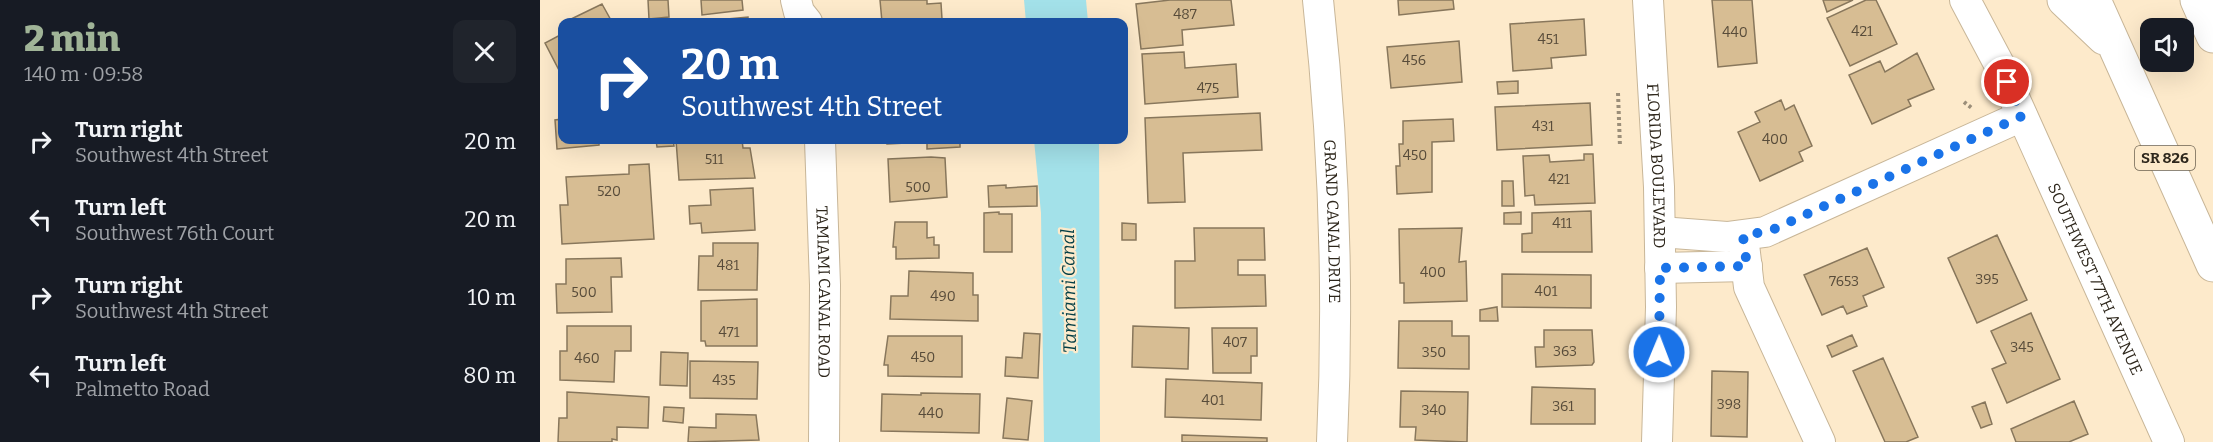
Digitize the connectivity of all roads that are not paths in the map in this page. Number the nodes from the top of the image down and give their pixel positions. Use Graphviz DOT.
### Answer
graph roads {
  1 [pos="796,0"];
  2 [pos="816,0"];
  3 [pos="1318,0"];
  4 [pos="1648,0"];
  5 [pos="1965,0"];
  6 [pos="2064,0"];
  7 [pos="2094,0"];
  8 [pos="2197,0"];
  9 [pos="804,18"];
  10 [pos="813,18"];
  11 [pos="2213,36"];
  12 [pos="2116,50"];
  13 [pos="2022,116"];
  14 [pos="820,144"];
  15 [pos="1660,232"];
  16 [pos="1743,236"];
  17 [pos="2213,265"];
  18 [pos="1747,266"];
  19 [pos="1660,268"];
  20 [pos="824,442"];
  21 [pos="1332,442"];
  22 [pos="1657,442"];
  23 [pos="1820,442"];
  24 [pos="2169,442"];
  1 -- 9 [label="street"];
  2 -- 10 [label="street"];
  3 -- 21 [label="street, GRAND CANAL DRIVE"];
  4 -- 15 [label="street, FLORIDA BOULEVARD"];
  5 -- 13 [label="street, SOUTHWEST 77TH AVENUE"];
  6 -- 12 [label="highway"];
  7 -- 12 [label="highway, SR 826"];
  8 -- 11 [label="highway"];
  12 -- 17 [label="highway, SR 826"];
  13 -- 16 [label="street"];
  13 -- 24 [label="street, SOUTHWEST 77TH AVENUE"];
  14 -- 20 [label="street, TAMIAMI CANAL ROAD"];
  15 -- 16 [label="street"];
  15 -- 19 [label="street, FLORIDA BOULEVARD"];
  16 -- 18 [label="street"];
  18 -- 19 [label="street"];
  18 -- 23 [label="street"];
  19 -- 22 [label="street, FLORIDA BOULEVARD"];
}
